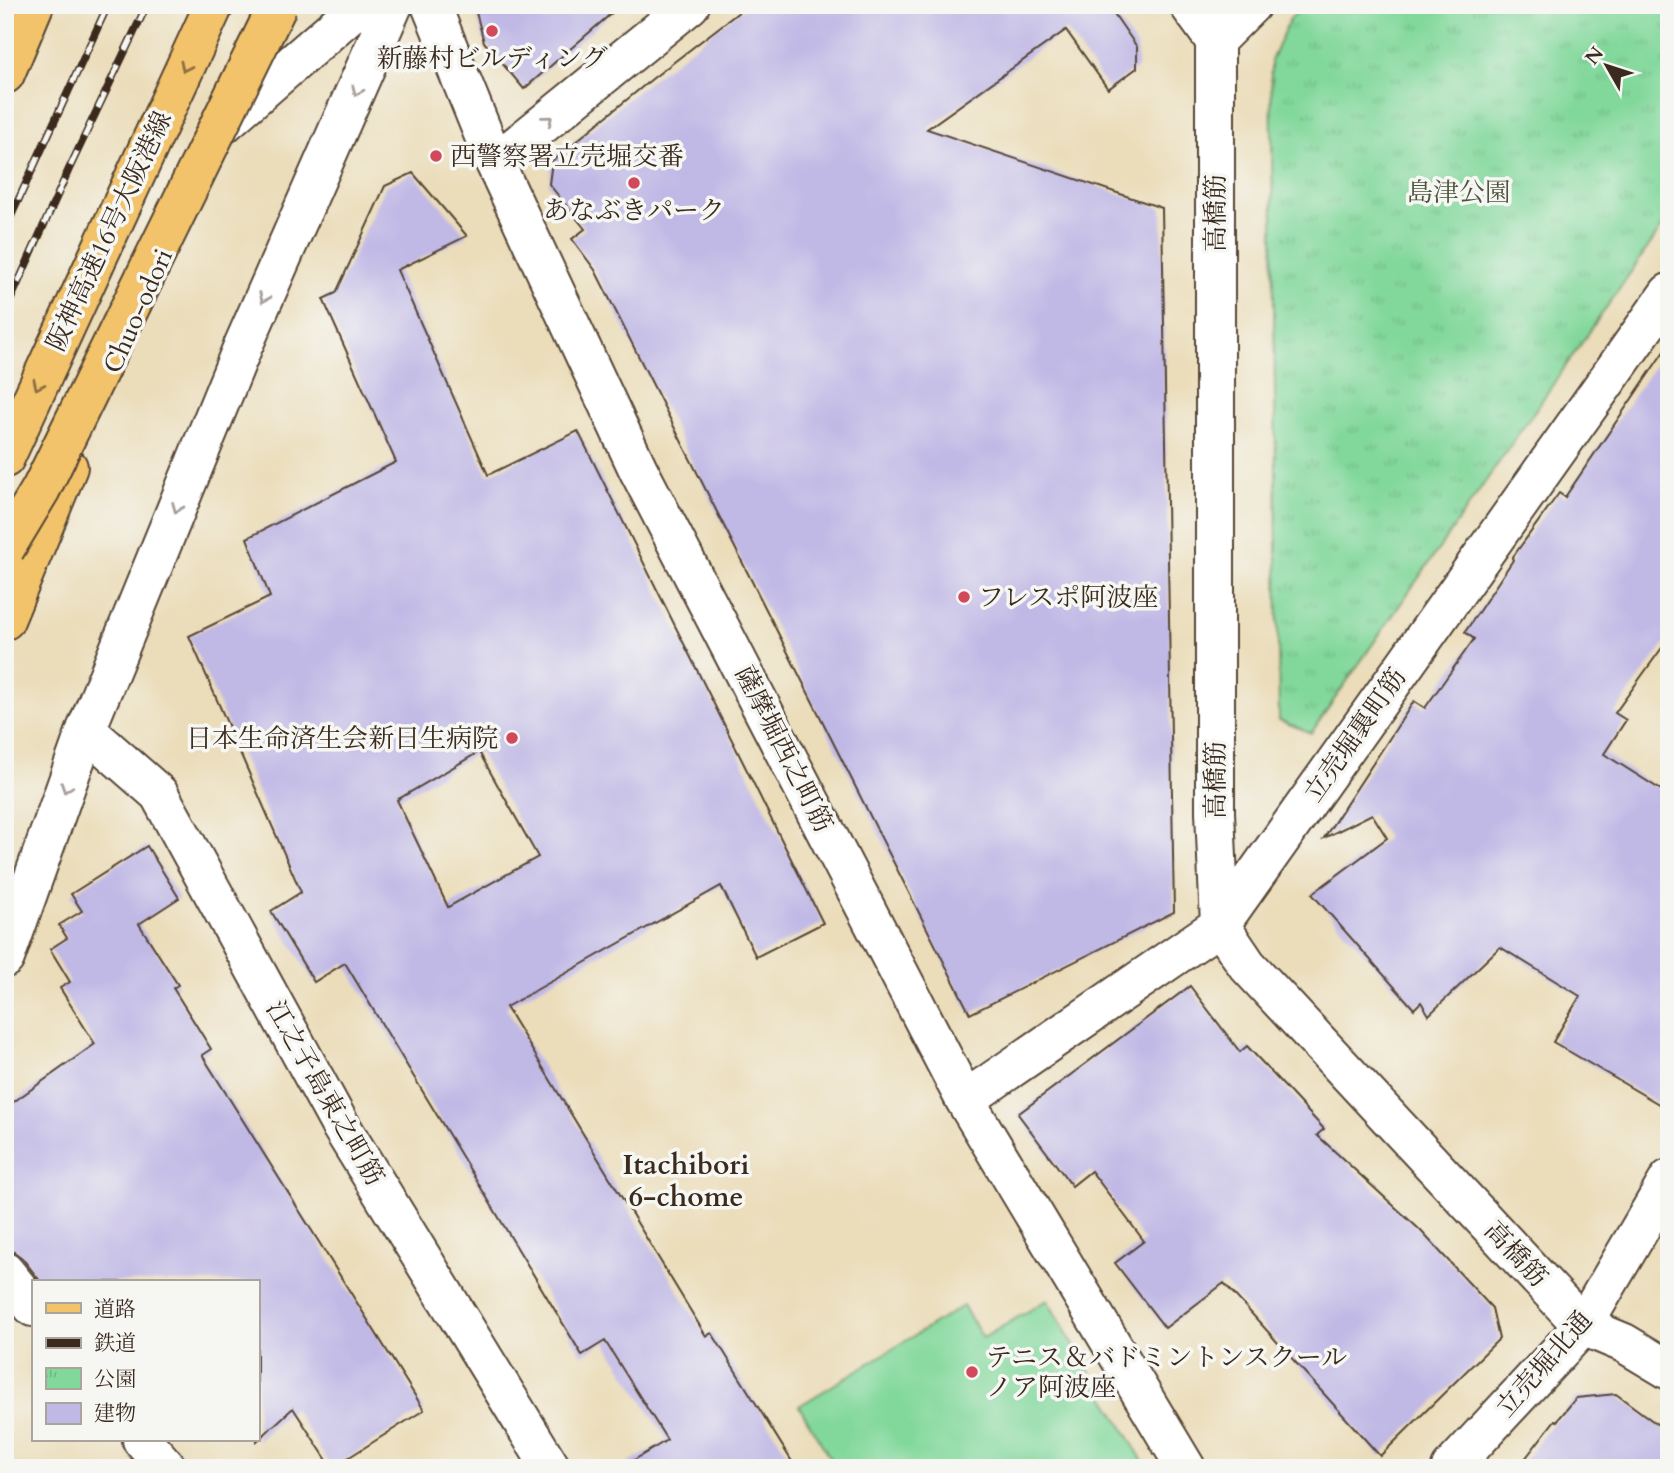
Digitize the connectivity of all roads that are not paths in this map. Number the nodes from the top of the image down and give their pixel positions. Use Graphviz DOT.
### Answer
graph roads {
  1 [pos="34,5"];
  2 [pos="214,5"];
  3 [pos="277,5"];
  4 [pos="360,5"];
  5 [pos="393,5"];
  6 [pos="431,5"];
  7 [pos="690,5"];
  8 [pos="1189,5"];
  9 [pos="1251,5"];
  10 [pos="1215,41"];
  11 [pos="5,74"];
  12 [pos="219,128"];
  13 [pos="495,163"];
  14 [pos="1669,293"];
  15 [pos="5,458"];
  16 [pos="5,550"];
  17 [pos="5,620"];
  18 [pos="86,730"];
  19 [pos="1220,925"];
  20 [pos="5,958"];
  21 [pos="965,1100"];
  22 [pos="1669,1179"];
  23 [pos="5,1272"];
  24 [pos="32,1306"];
  25 [pos="1583,1326"];
  26 [pos="1669,1370"];
  27 [pos="144,1442"];
  28 [pos="167,1468"];
  29 [pos="551,1468"];
  30 [pos="1186,1468"];
  31 [pos="1451,1468"];
  1 -- 11 [label="main road"];
  2 -- 15 [label="main road, 阪神高速16号大阪港線, one-way"];
  3 -- 12 [label="main road, Chuo-odori"];
  3 -- 16 [label="main road, bridge"];
  4 -- 12 [label="street"];
  5 -- 18 [label="street, one-way"];
  6 -- 13 [label="street, 薩摩堀西之町筋"];
  13 -- 7 [label="street, one-way"];
  8 -- 10 [label="street"];
  9 -- 10 [label="street"];
  10 -- 19 [label="street, 高橋筋"];
  12 -- 17 [label="main road, Chuo-odori"];
  13 -- 21 [label="street, 薩摩堀西之町筋"];
  14 -- 19 [label="street, 立売堀裏町筋"];
  18 -- 20 [label="street, one-way"];
  18 -- 29 [label="street, 江之子島東之町筋"];
  19 -- 21 [label="street, 立売堀裏町筋"];
  19 -- 25 [label="street, 高橋筋"];
  21 -- 30 [label="street, 薩摩堀西之町筋"];
  22 -- 25 [label="street, 立売堀北通"];
  23 -- 24 [label="street"];
  25 -- 26 [label="street, 高橋筋"];
  25 -- 31 [label="street, 立売堀北通"];
  27 -- 28 [label="street"];
}
